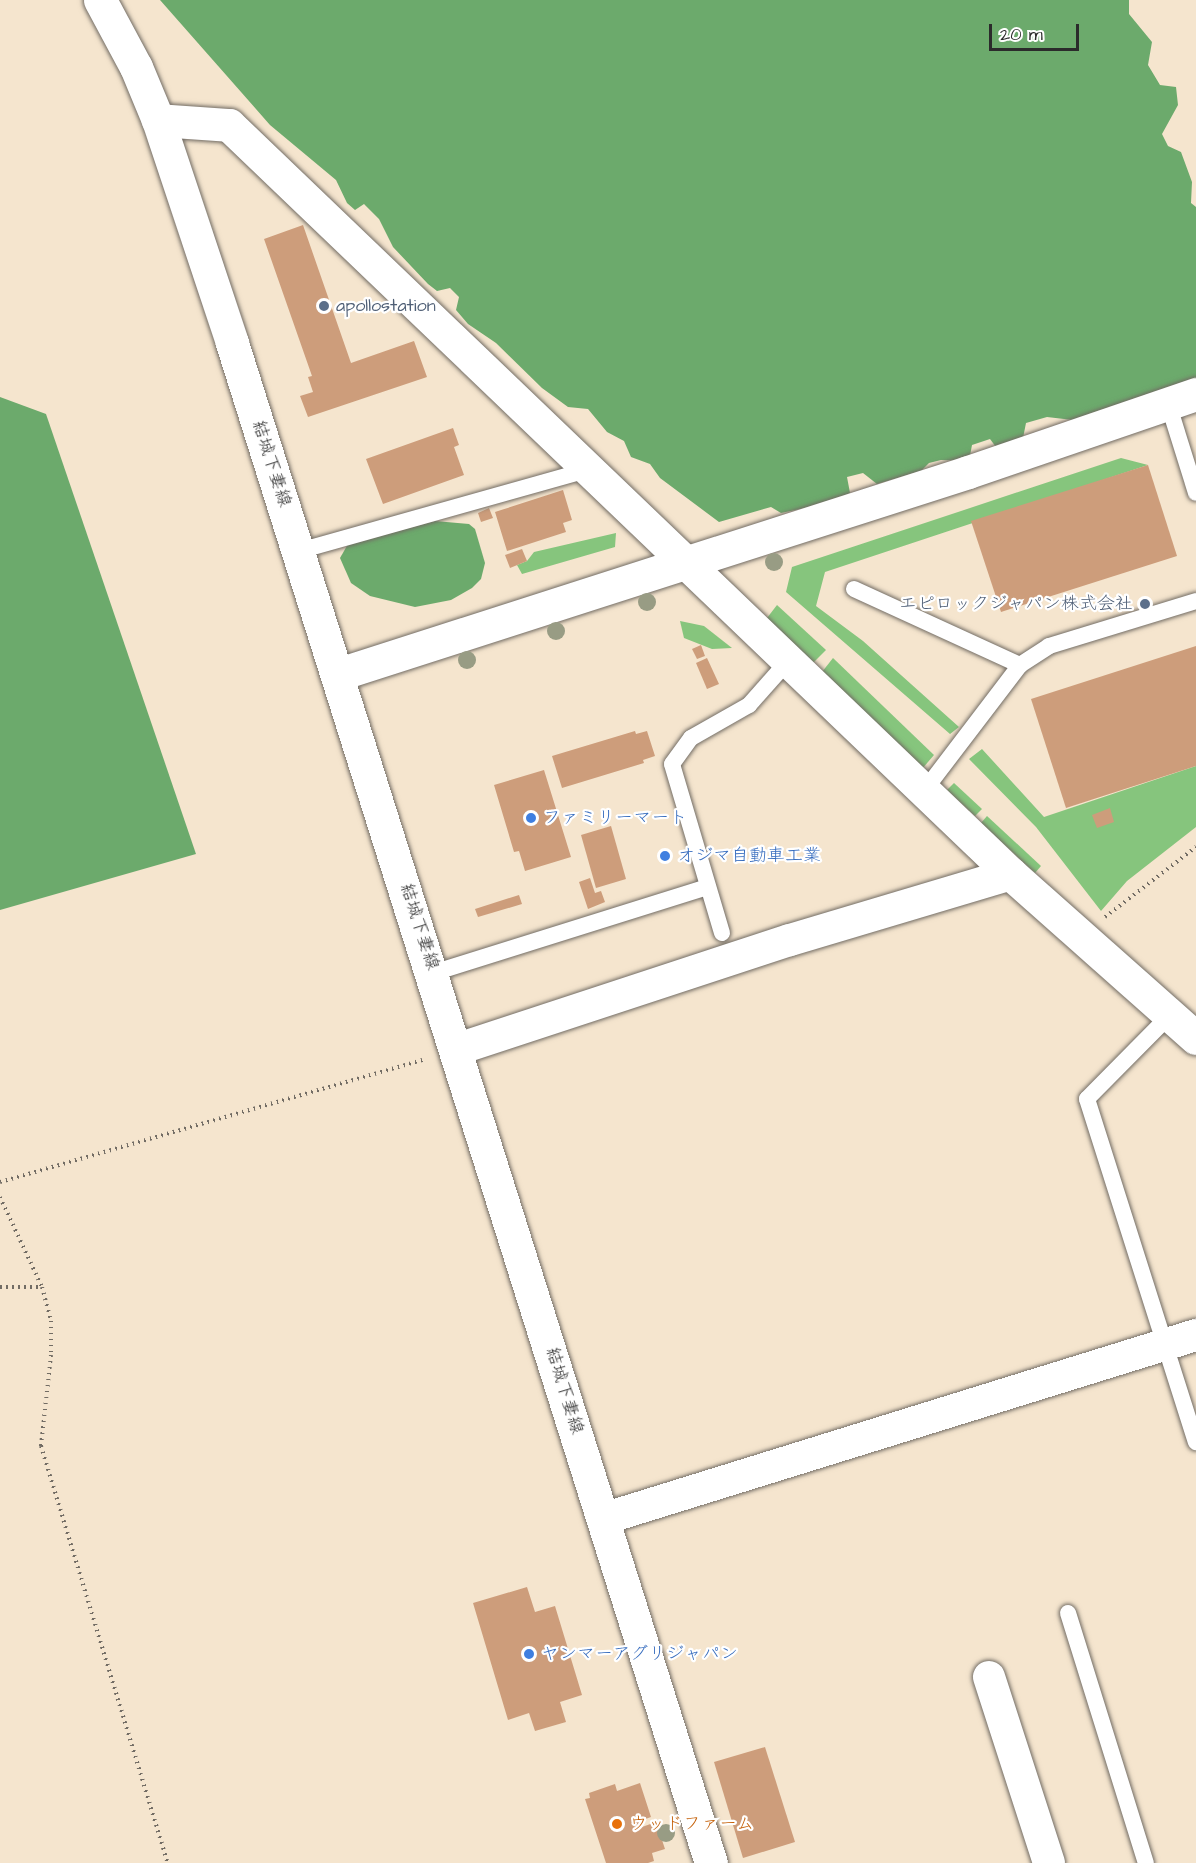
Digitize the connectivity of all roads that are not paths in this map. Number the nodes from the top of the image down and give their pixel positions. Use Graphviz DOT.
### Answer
graph roads {
  1 [pos="100,0"];
  2 [pos="158,120"];
  3 [pos="1182,398"];
  4 [pos="590,469"];
  5 [pos="1196,493"];
  6 [pos="298,550"];
  7 [pos="688,562"];
  8 [pos="854,589"];
  9 [pos="1196,601"];
  10 [pos="788,661"];
  11 [pos="1020,665"];
  12 [pos="339,674"];
  13 [pos="924,791"];
  14 [pos="1011,874"];
  15 [pos="708,887"];
  16 [pos="722,933"];
  17 [pos="434,973"];
  18 [pos="1170,1015"];
  19 [pos="1196,1038"];
  20 [pos="458,1049"];
  21 [pos="1181,1340"];
  22 [pos="1196,1442"];
  23 [pos="603,1519"];
  24 [pos="1068,1613"];
  25 [pos="989,1677"];
  26 [pos="711,1863"];
  27 [pos="1049,1863"];
  28 [pos="1146,1863"];
  1 -- 2 [label="street, 結城下妻線"];
  2 -- 4 [label="street"];
  2 -- 6 [label="street, 結城下妻線"];
  3 -- 5 [label="lane"];
  3 -- 7 [label="street"];
  4 -- 6 [label="lane"];
  4 -- 7 [label="street"];
  6 -- 12 [label="street, 結城下妻線"];
  7 -- 10 [label="street"];
  7 -- 12 [label="street"];
  8 -- 11 [label="lane"];
  9 -- 11 [label="lane"];
  10 -- 13 [label="street"];
  10 -- 15 [label="lane"];
  11 -- 13 [label="lane"];
  12 -- 17 [label="street, 結城下妻線"];
  13 -- 14 [label="street"];
  14 -- 18 [label="street"];
  14 -- 20 [label="street"];
  15 -- 16 [label="lane"];
  15 -- 17 [label="lane"];
  17 -- 20 [label="street, 結城下妻線"];
  18 -- 19 [label="street"];
  18 -- 21 [label="lane"];
  20 -- 23 [label="street, 結城下妻線"];
  21 -- 22 [label="lane"];
  21 -- 23 [label="street"];
  23 -- 26 [label="street, 結城下妻線"];
  24 -- 28 [label="lane"];
  25 -- 27 [label="street"];
}
